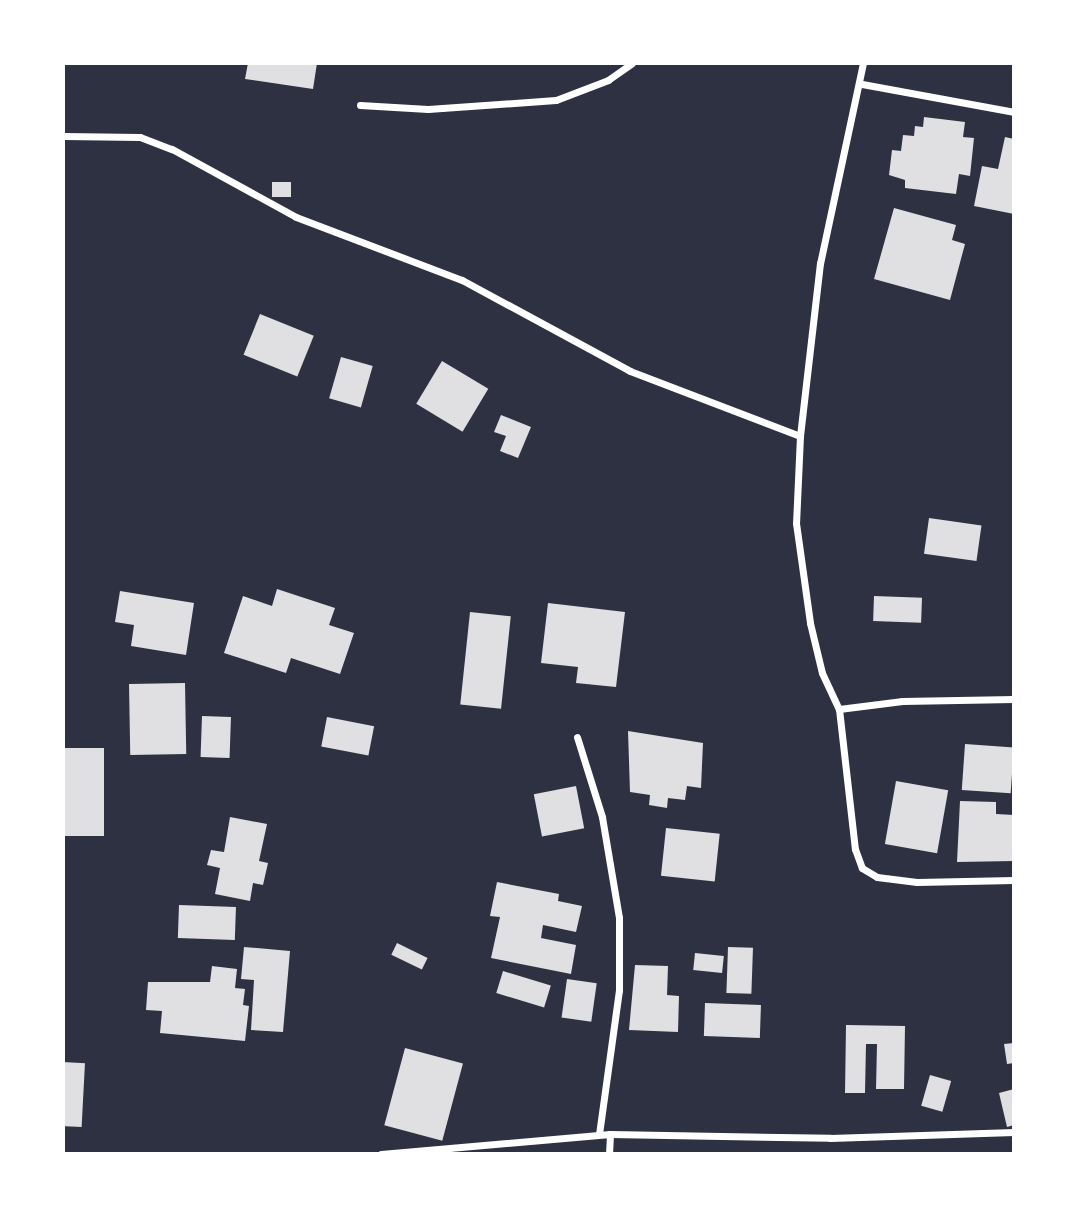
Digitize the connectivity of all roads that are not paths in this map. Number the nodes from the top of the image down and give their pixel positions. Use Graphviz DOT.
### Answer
graph roads {
  1 [pos="632,63"];
  2 [pos="863,63"];
  3 [pos="862,84"];
  4 [pos="360,105"];
  5 [pos="1014,112"];
  6 [pos="63,136"];
  7 [pos="800,436"];
  8 [pos="1014,699"];
  9 [pos="839,709"];
  10 [pos="577,737"];
  11 [pos="1014,880"];
  12 [pos="1014,1132"];
  13 [pos="610,1134"];
  14 [pos="599,1135"];
  15 [pos="381,1154"];
  16 [pos="409,1154"];
  17 [pos="609,1154"];
  1 -- 4 [label="street"];
  2 -- 3 [label="street"];
  3 -- 5 [label="street"];
  3 -- 7 [label="street"];
  6 -- 7 [label="street"];
  7 -- 9 [label="street"];
  8 -- 9 [label="street"];
  9 -- 11 [label="street"];
  10 -- 14 [label="street"];
  12 -- 13 [label="street"];
  13 -- 14 [label="street"];
  13 -- 17 [label="street"];
  14 -- 16 [label="street"];
  15 -- 16 [label="street"];
}
